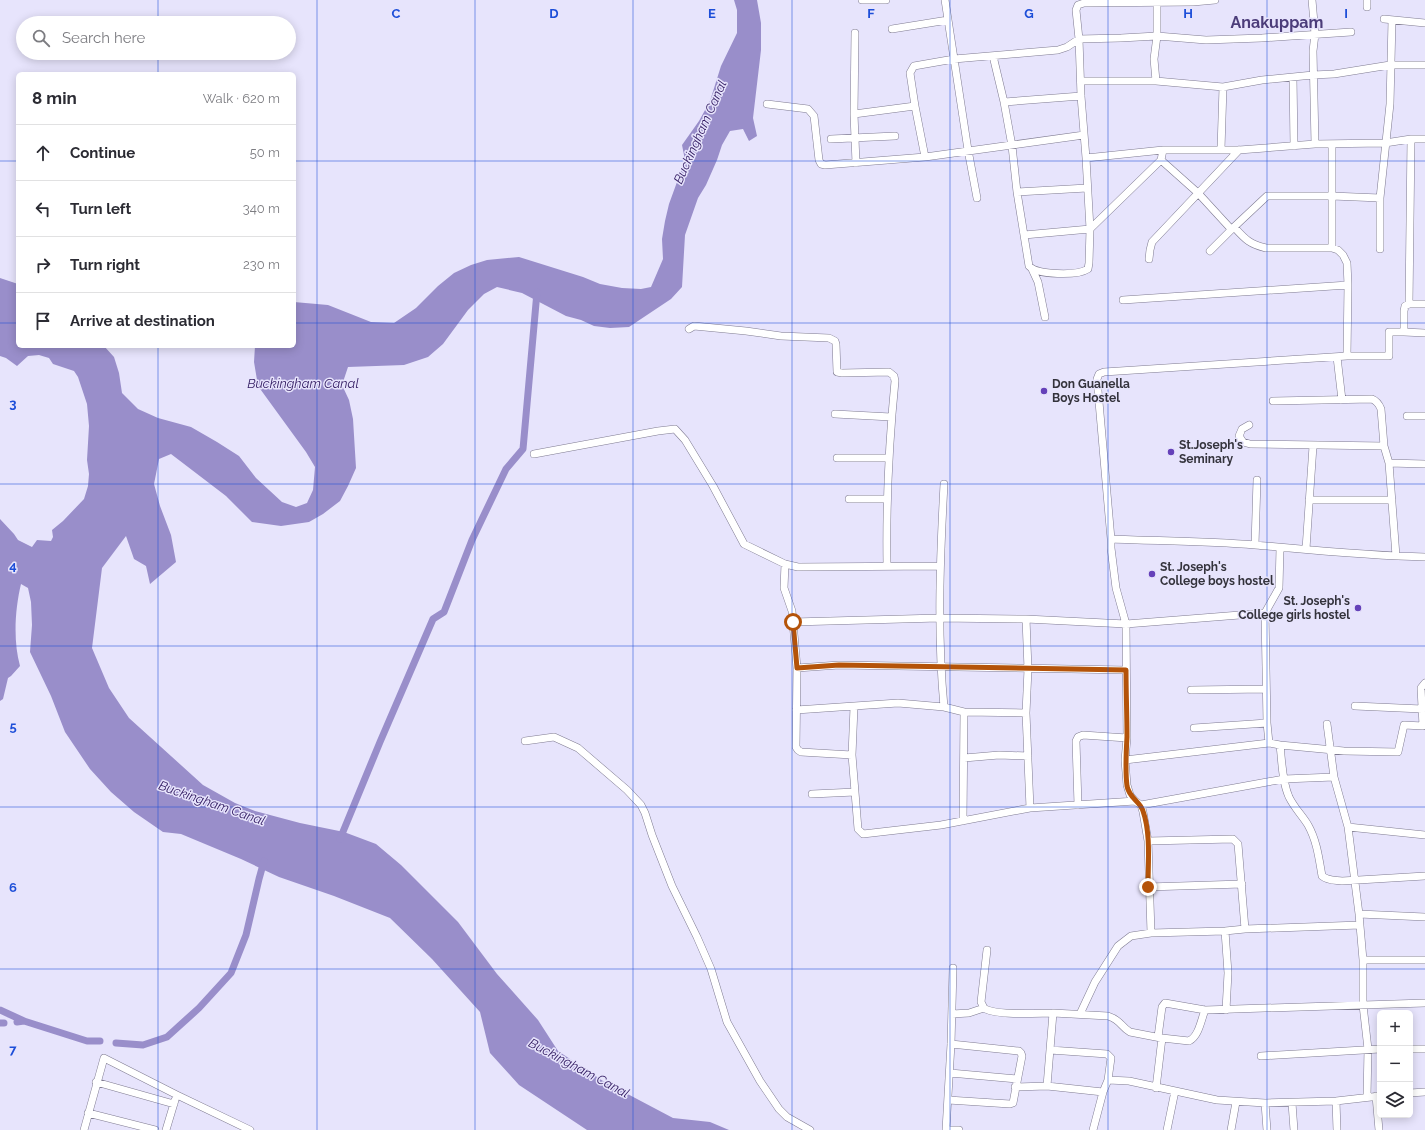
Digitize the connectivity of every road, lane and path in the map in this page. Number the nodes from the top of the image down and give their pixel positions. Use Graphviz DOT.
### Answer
graph roads {
  1 [pos="862,0"];
  2 [pos="880,0"];
  3 [pos="886,0"];
  4 [pos="945,0"];
  5 [pos="1215,0"];
  6 [pos="1312,0"];
  7 [pos="1157,1"];
  8 [pos="1193,1"];
  9 [pos="948,20"];
  10 [pos="1425,23"];
  11 [pos="892,29"];
  12 [pos="1351,32"];
  13 [pos="855,33"];
  14 [pos="1315,34"];
  15 [pos="1157,36"];
  16 [pos="1079,39"];
  17 [pos="993,56"];
  18 [pos="954,59"];
  19 [pos="1425,65"];
  20 [pos="1390,66"];
  21 [pos="1313,75"];
  22 [pos="1293,77"];
  23 [pos="1081,81"];
  24 [pos="1156,81"];
  25 [pos="1223,87"];
  26 [pos="1081,96"];
  27 [pos="1004,102"];
  28 [pos="767,104"];
  29 [pos="915,106"];
  30 [pos="854,114"];
  31 [pos="1084,135"];
  32 [pos="895,136"];
  33 [pos="855,138"];
  34 [pos="831,139"];
  35 [pos="1411,139"];
  36 [pos="1425,139"];
  37 [pos="1386,143"];
  38 [pos="1315,144"];
  39 [pos="1332,144"];
  40 [pos="1012,146"];
  41 [pos="1294,146"];
  42 [pos="1221,149"];
  43 [pos="968,150"];
  44 [pos="1163,150"];
  45 [pos="1240,150"];
  46 [pos="925,157"];
  47 [pos="1086,158"];
  48 [pos="1162,160"];
  49 [pos="856,163"];
  50 [pos="1087,188"];
  51 [pos="1017,192"];
  52 [pos="1198,193"];
  53 [pos="1332,196"];
  54 [pos="977,198"];
  55 [pos="1380,198"];
  56 [pos="1233,228"];
  57 [pos="1090,229"];
  58 [pos="1024,236"];
  59 [pos="1332,248"];
  60 [pos="1380,250"];
  61 [pos="1210,251"];
  62 [pos="1149,259"];
  63 [pos="1032,269"];
  64 [pos="1348,285"];
  65 [pos="1124,300"];
  66 [pos="1410,304"];
  67 [pos="1425,304"];
  68 [pos="1045,317"];
  69 [pos="689,329"];
  70 [pos="1404,332"];
  71 [pos="1425,333"];
  72 [pos="1347,356"];
  73 [pos="1337,357"];
  74 [pos="1342,400"];
  75 [pos="1273,401"];
  76 [pos="836,414"];
  77 [pos="891,416"];
  78 [pos="1407,416"];
  79 [pos="1425,416"];
  80 [pos="1249,425"];
  81 [pos="1313,446"];
  82 [pos="1384,446"];
  83 [pos="534,454"];
  84 [pos="837,458"];
  85 [pos="888,458"];
  86 [pos="1389,463"];
  87 [pos="1425,464"];
  88 [pos="1257,480"];
  89 [pos="944,484"];
  90 [pos="849,499"];
  91 [pos="887,499"];
  92 [pos="1309,500"];
  93 [pos="1392,500"];
  94 [pos="1111,539"];
  95 [pos="1255,545"];
  96 [pos="1280,548"];
  97 [pos="1306,549"];
  98 [pos="1396,556"];
  99 [pos="1425,557"];
  100 [pos="785,564"];
  101 [pos="887,566"];
  102 [pos="940,566"];
  103 [pos="1265,614"];
  104 [pos="939,618"];
  105 [pos="1026,619"];
  106 [pos="793,622"];
  107 [pos="1126,624"];
  108 [pos="940,666"];
  109 [pos="797,668"];
  110 [pos="1028,669"];
  111 [pos="1126,670"];
  112 [pos="1425,683"];
  113 [pos="1266,689"];
  114 [pos="1190,690"];
  115 [pos="1355,706"];
  116 [pos="854,707"];
  117 [pos="944,707"];
  118 [pos="796,710"];
  119 [pos="1422,710"];
  120 [pos="964,712"];
  121 [pos="1026,713"];
  122 [pos="1267,723"];
  123 [pos="1327,724"];
  124 [pos="1194,728"];
  125 [pos="1127,738"];
  126 [pos="525,741"];
  127 [pos="1269,743"];
  128 [pos="1280,745"];
  129 [pos="1330,750"];
  130 [pos="852,754"];
  131 [pos="1028,756"];
  132 [pos="964,758"];
  133 [pos="1125,760"];
  134 [pos="1334,777"];
  135 [pos="1284,779"];
  136 [pos="855,792"];
  137 [pos="812,794"];
  138 [pos="1138,803"];
  139 [pos="1078,805"];
  140 [pos="1030,808"];
  141 [pos="963,821"];
  142 [pos="1348,827"];
  143 [pos="1425,836"];
  144 [pos="1148,841"];
  145 [pos="1425,876"];
  146 [pos="1355,880"];
  147 [pos="1242,884"];
  148 [pos="1148,887"];
  149 [pos="1359,914"];
  150 [pos="1425,917"];
  151 [pos="1360,925"];
  152 [pos="1245,929"];
  153 [pos="1225,931"];
  154 [pos="1151,933"];
  155 [pos="987,950"];
  156 [pos="1363,960"];
  157 [pos="1425,960"];
  158 [pos="953,968"];
  159 [pos="1425,1003"];
  160 [pos="1363,1005"];
  161 [pos="984,1008"];
  162 [pos="1205,1010"];
  163 [pos="1226,1010"];
  164 [pos="1053,1013"];
  165 [pos="952,1014"];
  166 [pos="1080,1014"];
  167 [pos="1160,1038"];
  168 [pos="951,1044"];
  169 [pos="1425,1048"];
  170 [pos="1368,1049"];
  171 [pos="1377,1049"];
  172 [pos="1413,1049"];
  173 [pos="1050,1050"];
  174 [pos="1261,1056"];
  175 [pos="950,1073"];
  176 [pos="1017,1079"];
  177 [pos="1108,1080"];
  178 [pos="96,1082"];
  179 [pos="1047,1086"];
  180 [pos="1015,1087"];
  181 [pos="1156,1088"];
  182 [pos="1175,1091"];
  183 [pos="1103,1092"];
  184 [pos="1425,1092"];
  185 [pos="1413,1093"];
  186 [pos="177,1095"];
  187 [pos="1377,1096"];
  188 [pos="1367,1097"];
  189 [pos="948,1100"];
  190 [pos="1336,1101"];
  191 [pos="1236,1102"];
  192 [pos="1265,1103"];
  193 [pos="1292,1103"];
  194 [pos="174,1104"];
  195 [pos="88,1113"];
  196 [pos="1379,1118"];
  197 [pos="84,1130"];
  198 [pos="155,1130"];
  199 [pos="166,1130"];
  200 [pos="250,1130"];
  201 [pos="810,1130"];
  202 [pos="946,1130"];
  203 [pos="959,1130"];
  204 [pos="1094,1130"];
  205 [pos="1168,1130"];
  206 [pos="1231,1130"];
  207 [pos="1267,1130"];
  208 [pos="1294,1130"];
  209 [pos="1337,1130"];
  210 [pos="1379,1130"];
  1 -- 2 [label="street"];
  2 -- 3 [label="street"];
  4 -- 9 [label="street"];
  5 -- 8 [label="street"];
  6 -- 14 [label="street"];
  7 -- 8 [label="street"];
  7 -- 15 [label="street"];
  7 -- 16 [label="street"];
  9 -- 11 [label="street"];
  9 -- 18 [label="street"];
  10 -- 20 [label="street"];
  12 -- 14 [label="street"];
  13 -- 30 [label="street"];
  14 -- 15 [label="street"];
  14 -- 21 [label="street"];
  15 -- 16 [label="street"];
  15 -- 24 [label="street"];
  16 -- 17 [label="street"];
  16 -- 23 [label="street"];
  17 -- 18 [label="street"];
  17 -- 27 [label="street"];
  18 -- 29 [label="street"];
  18 -- 43 [label="street"];
  19 -- 20 [label="street"];
  20 -- 21 [label="street"];
  20 -- 37 [label="street"];
  21 -- 22 [label="street"];
  21 -- 38 [label="street"];
  22 -- 25 [label="street"];
  22 -- 41 [label="street"];
  23 -- 24 [label="street"];
  23 -- 26 [label="street"];
  24 -- 25 [label="street"];
  25 -- 42 [label="street"];
  26 -- 27 [label="street"];
  26 -- 31 [label="street"];
  27 -- 40 [label="street"];
  28 -- 49 [label="street"];
  29 -- 30 [label="street"];
  29 -- 46 [label="street"];
  30 -- 33 [label="street"];
  31 -- 40 [label="street"];
  31 -- 47 [label="street"];
  32 -- 33 [label="street"];
  33 -- 34 [label="street"];
  33 -- 49 [label="street"];
  35 -- 36 [label="street"];
  35 -- 37 [label="street"];
  35 -- 66 [label="street"];
  37 -- 39 [label="street"];
  37 -- 55 [label="street"];
  38 -- 39 [label="street"];
  38 -- 41 [label="street"];
  39 -- 53 [label="street"];
  40 -- 43 [label="street"];
  40 -- 51 [label="street"];
  41 -- 45 [label="street"];
  42 -- 44 [label="street"];
  42 -- 45 [label="street"];
  43 -- 46 [label="street"];
  43 -- 54 [label="street"];
  44 -- 47 [label="street"];
  44 -- 48 [label="street"];
  45 -- 52 [label="street"];
  46 -- 49 [label="street"];
  47 -- 50 [label="street"];
  48 -- 52 [label="street"];
  48 -- 57 [label="street"];
  50 -- 51 [label="street"];
  50 -- 57 [label="street"];
  51 -- 58 [label="street"];
  52 -- 56 [label="street"];
  52 -- 62 [label="street"];
  53 -- 55 [label="street"];
  53 -- 56 [label="street"];
  53 -- 59 [label="street"];
  55 -- 60 [label="street"];
  56 -- 59 [label="street"];
  56 -- 61 [label="street"];
  57 -- 58 [label="street"];
  57 -- 63 [label="street"];
  58 -- 63 [label="street"];
  59 -- 64 [label="street"];
  63 -- 68 [label="street"];
  64 -- 65 [label="street"];
  64 -- 72 [label="street"];
  66 -- 67 [label="street"];
  66 -- 70 [label="street"];
  69 -- 77 [label="street"];
  70 -- 71 [label="street"];
  70 -- 72 [label="street"];
  72 -- 73 [label="street"];
  73 -- 74 [label="street"];
  73 -- 94 [label="street"];
  74 -- 75 [label="street"];
  74 -- 82 [label="street"];
  76 -- 77 [label="street"];
  77 -- 85 [label="street"];
  78 -- 79 [label="street"];
  80 -- 81 [label="street"];
  81 -- 82 [label="street"];
  81 -- 92 [label="street"];
  82 -- 86 [label="street"];
  83 -- 100 [label="street"];
  84 -- 85 [label="street"];
  85 -- 91 [label="street"];
  86 -- 87 [label="street"];
  86 -- 93 [label="street"];
  88 -- 95 [label="street"];
  89 -- 102 [label="street"];
  90 -- 91 [label="street"];
  91 -- 101 [label="street"];
  92 -- 93 [label="street"];
  92 -- 97 [label="street"];
  93 -- 98 [label="street"];
  94 -- 95 [label="street"];
  94 -- 107 [label="street"];
  95 -- 96 [label="street"];
  96 -- 97 [label="street"];
  96 -- 103 [label="street"];
  97 -- 98 [label="street"];
  98 -- 99 [label="street"];
  100 -- 101 [label="street"];
  100 -- 106 [label="street"];
  101 -- 102 [label="street"];
  102 -- 104 [label="street"];
  103 -- 107 [label="street"];
  103 -- 113 [label="street"];
  104 -- 105 [label="street"];
  104 -- 106 [label="street"];
  104 -- 108 [label="street"];
  105 -- 107 [label="street"];
  105 -- 110 [label="street"];
  106 -- 109 [label="street"];
  107 -- 111 [label="street"];
  108 -- 109 [label="street"];
  108 -- 110 [label="street"];
  108 -- 117 [label="street"];
  109 -- 118 [label="street"];
  110 -- 111 [label="street"];
  110 -- 121 [label="street"];
  111 -- 125 [label="street"];
  112 -- 119 [label="street"];
  113 -- 114 [label="street"];
  113 -- 122 [label="street"];
  115 -- 119 [label="street"];
  116 -- 117 [label="street"];
  116 -- 118 [label="street"];
  116 -- 130 [label="street"];
  117 -- 120 [label="street"];
  118 -- 130 [label="street"];
  119 -- 129 [label="street"];
  120 -- 121 [label="street"];
  120 -- 132 [label="street"];
  121 -- 131 [label="street"];
  122 -- 124 [label="street"];
  122 -- 127 [label="street"];
  123 -- 129 [label="street"];
  125 -- 133 [label="street"];
  125 -- 139 [label="street"];
  126 -- 201 [label="street"];
  127 -- 128 [label="street"];
  127 -- 133 [label="street"];
  128 -- 129 [label="street"];
  128 -- 135 [label="street"];
  129 -- 134 [label="street"];
  130 -- 136 [label="street"];
  131 -- 132 [label="street"];
  131 -- 140 [label="street"];
  132 -- 141 [label="street"];
  133 -- 138 [label="street"];
  134 -- 135 [label="street"];
  134 -- 142 [label="street"];
  135 -- 138 [label="street"];
  135 -- 146 [label="street"];
  136 -- 137 [label="street"];
  136 -- 141 [label="street"];
  138 -- 139 [label="street"];
  138 -- 144 [label="street"];
  139 -- 140 [label="street"];
  140 -- 141 [label="street"];
  142 -- 143 [label="street"];
  142 -- 146 [label="street"];
  144 -- 147 [label="street"];
  144 -- 148 [label="street"];
  145 -- 146 [label="street"];
  146 -- 149 [label="street"];
  147 -- 148 [label="street"];
  147 -- 152 [label="street"];
  148 -- 154 [label="street"];
  149 -- 150 [label="street"];
  149 -- 151 [label="street"];
  151 -- 152 [label="street"];
  151 -- 156 [label="street"];
  152 -- 153 [label="street"];
  153 -- 154 [label="street"];
  153 -- 163 [label="street"];
  154 -- 166 [label="street"];
  155 -- 161 [label="street"];
  156 -- 157 [label="street"];
  156 -- 160 [label="street"];
  158 -- 165 [label="street"];
  159 -- 160 [label="street"];
  160 -- 163 [label="street"];
  160 -- 170 [label="street"];
  161 -- 164 [label="street"];
  161 -- 165 [label="street"];
  162 -- 163 [label="street"];
  162 -- 167 [label="street"];
  162 -- 167 [label="street"];
  164 -- 166 [label="street"];
  164 -- 173 [label="street"];
  165 -- 168 [label="street"];
  166 -- 167 [label="street"];
  167 -- 181 [label="street"];
  168 -- 175 [label="street"];
  168 -- 176 [label="street"];
  169 -- 172 [label="street"];
  170 -- 171 [label="street"];
  170 -- 174 [label="street"];
  170 -- 188 [label="street"];
  173 -- 177 [label="street"];
  173 -- 179 [label="street"];
  175 -- 176 [label="street"];
  175 -- 189 [label="street"];
  176 -- 180 [label="street"];
  177 -- 181 [label="street"];
  177 -- 183 [label="street"];
  178 -- 186 [label="street"];
  178 -- 194 [label="street"];
  178 -- 195 [label="street"];
  179 -- 180 [label="street"];
  179 -- 183 [label="street"];
  180 -- 189 [label="street"];
  181 -- 182 [label="street"];
  182 -- 191 [label="street"];
  182 -- 205 [label="street"];
  183 -- 204 [label="street"];
  184 -- 185 [label="street"];
  186 -- 194 [label="street"];
  186 -- 200 [label="street"];
  187 -- 188 [label="street"];
  188 -- 190 [label="street"];
  189 -- 202 [label="street"];
  190 -- 193 [label="street"];
  190 -- 209 [label="street"];
  191 -- 192 [label="street"];
  191 -- 206 [label="street"];
  192 -- 193 [label="street"];
  192 -- 207 [label="street"];
  193 -- 208 [label="street"];
  194 -- 199 [label="street"];
  195 -- 197 [label="street"];
  195 -- 198 [label="street"];
  196 -- 210 [label="street"];
  202 -- 203 [label="street"];
}
